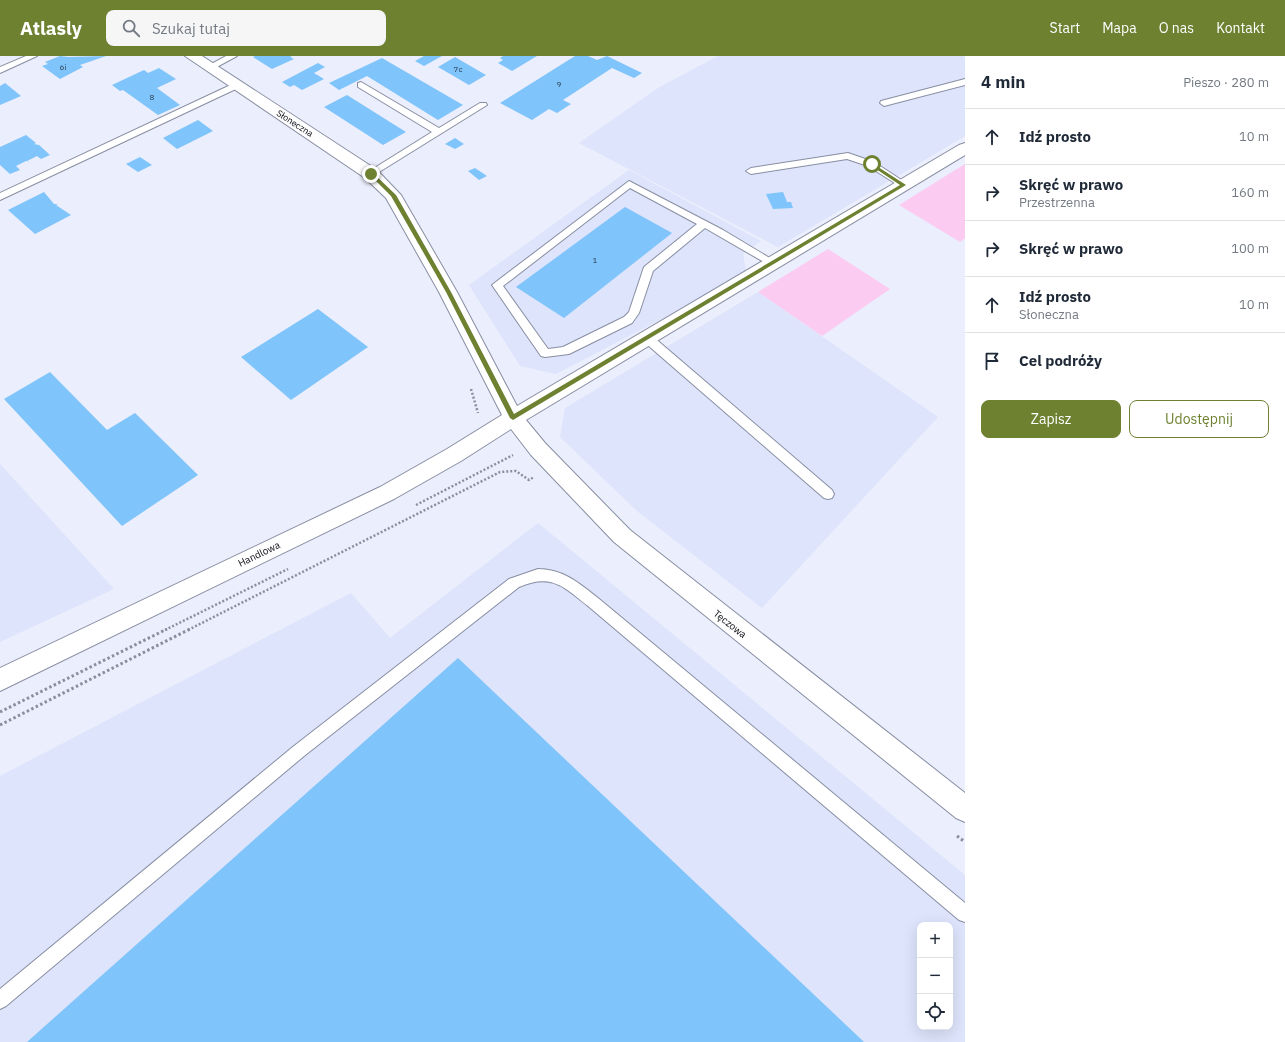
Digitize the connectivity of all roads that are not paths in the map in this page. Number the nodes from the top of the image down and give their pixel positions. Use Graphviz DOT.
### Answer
graph roads {
  1 [pos="33,56"];
  2 [pos="192,56"];
  3 [pos="233,56"];
  4 [pos="210,68"];
  5 [pos="0,70"];
  6 [pos="965,82"];
  7 [pos="237,85"];
  8 [pos="361,85"];
  9 [pos="884,103"];
  10 [pos="483,105"];
  11 [pos="438,132"];
  12 [pos="965,148"];
  13 [pos="751,171"];
  14 [pos="371,174"];
  15 [pos="904,185"];
  16 [pos="393,195"];
  17 [pos="0,197"];
  18 [pos="704,224"];
  19 [pos="773,263"];
  20 [pos="647,338"];
  21 [pos="513,418"];
  22 [pos="828,494"];
  23 [pos="0,680"];
  24 [pos="965,809"];
  25 [pos="965,914"];
  26 [pos="0,1000"];
  1 -- 5 [label="lane"];
  2 -- 4 [label="street, Słoneczna"];
  3 -- 4 [label="lane"];
  4 -- 7 [label="street, Słoneczna"];
  6 -- 9 [label="lane"];
  7 -- 14 [label="street, Słoneczna"];
  7 -- 17 [label="lane"];
  8 -- 11 [label="lane"];
  10 -- 11 [label="lane"];
  11 -- 14 [label="lane"];
  12 -- 15 [label="street, Handlowa"];
  13 -- 15 [label="lane"];
  14 -- 16 [label="street, Słoneczna"];
  15 -- 19 [label="street, Handlowa"];
  16 -- 21 [label="street, Tęczowa"];
  18 -- 18 [label="lane"];
  18 -- 19 [label="lane"];
  19 -- 20 [label="street, Handlowa"];
  20 -- 21 [label="street, Handlowa"];
  20 -- 22 [label="lane"];
  21 -- 23 [label="street, Handlowa"];
  21 -- 24 [label="street, Tęczowa"];
  25 -- 26 [label="lane"];
}
